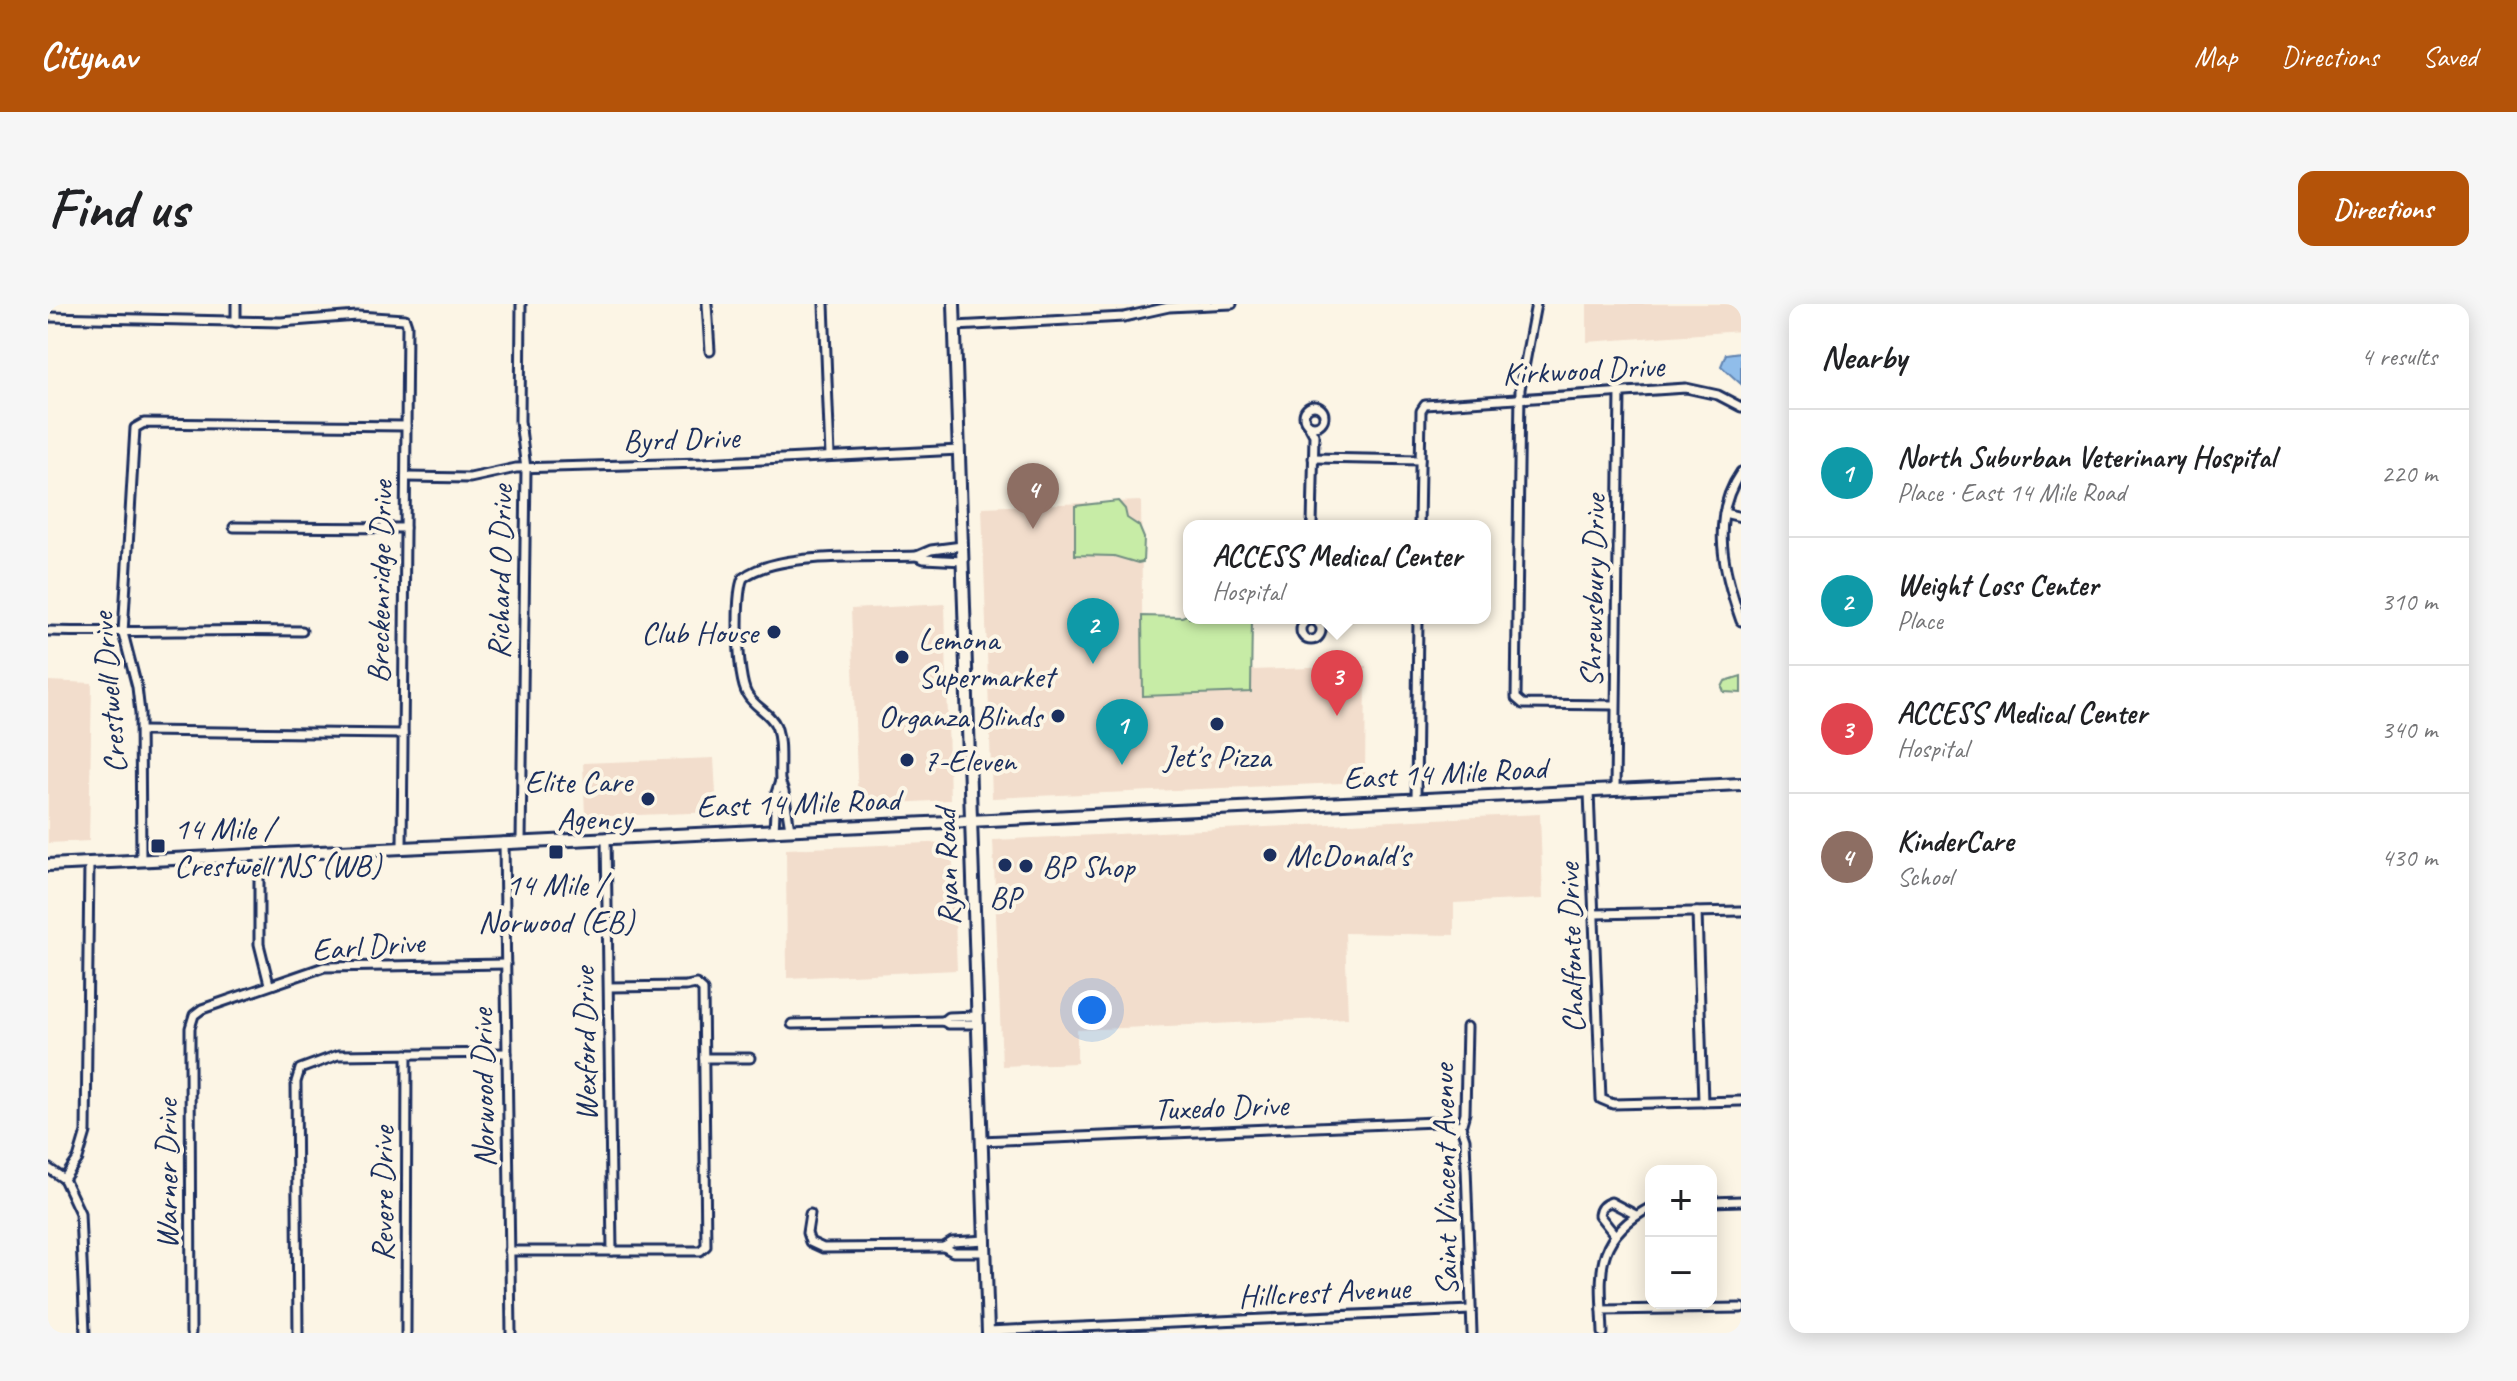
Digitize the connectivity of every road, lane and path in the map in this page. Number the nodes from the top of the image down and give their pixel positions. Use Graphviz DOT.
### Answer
graph roads {
  1 [pos="236,304"];
  2 [pos="521,304"];
  3 [pos="707,304"];
  4 [pos="824,304"];
  5 [pos="954,304"];
  6 [pos="1232,304"];
  7 [pos="1536,304"];
  8 [pos="48,317"];
  9 [pos="236,322"];
  10 [pos="955,326"];
  11 [pos="710,351"];
  12 [pos="1620,392"];
  13 [pos="1520,398"];
  14 [pos="1741,407"];
  15 [pos="1308,424"];
  16 [pos="1320,424"];
  17 [pos="406,426"];
  18 [pos="1314,435"];
  19 [pos="959,450"];
  20 [pos="830,456"];
  21 [pos="1313,458"];
  22 [pos="1420,460"];
  23 [pos="526,469"];
  24 [pos="1741,472"];
  25 [pos="406,477"];
  26 [pos="1724,513"];
  27 [pos="1741,517"];
  28 [pos="1312,520"];
  29 [pos="1419,520"];
  30 [pos="234,527"];
  31 [pos="405,528"];
  32 [pos="962,546"];
  33 [pos="917,556"];
  34 [pos="963,561"];
  35 [pos="1741,621"];
  36 [pos="1304,624"];
  37 [pos="1318,624"];
  38 [pos="1418,624"];
  39 [pos="48,631"];
  40 [pos="302,631"];
  41 [pos="123,633"];
  42 [pos="1615,705"];
  43 [pos="141,731"];
  44 [pos="403,734"];
  45 [pos="780,781"];
  46 [pos="1741,784"];
  47 [pos="1615,790"];
  48 [pos="1589,792"];
  49 [pos="1416,800"];
  50 [pos="971,822"];
  51 [pos="790,829"];
  52 [pos="774,830"];
  53 [pos="606,837"];
  54 [pos="521,841"];
  55 [pos="504,842"];
  56 [pos="402,847"];
  57 [pos="259,855"];
  58 [pos="141,861"];
  59 [pos="89,863"];
  60 [pos="48,865"];
  61 [pos="1741,911"];
  62 [pos="1697,912"];
  63 [pos="1594,914"];
  64 [pos="506,964"];
  65 [pos="269,984"];
  66 [pos="609,987"];
  67 [pos="194,1015"];
  68 [pos="977,1020"];
  69 [pos="792,1024"];
  70 [pos="1467,1027"];
  71 [pos="507,1053"];
  72 [pos="407,1054"];
  73 [pos="704,1058"];
  74 [pos="750,1058"];
  75 [pos="1741,1101"];
  76 [pos="1703,1102"];
  77 [pos="1461,1127"];
  78 [pos="981,1141"];
  79 [pos="48,1168"];
  80 [pos="64,1179"];
  81 [pos="1741,1201"];
  82 [pos="1717,1202"];
  83 [pos="1645,1210"];
  84 [pos="810,1214"];
  85 [pos="1636,1215"];
  86 [pos="1617,1232"];
  87 [pos="986,1246"];
  88 [pos="509,1251"];
  89 [pos="612,1251"];
  90 [pos="1741,1308"];
  91 [pos="1471,1310"];
  92 [pos="1602,1310"];
  93 [pos="988,1332"];
  94 [pos="85,1333"];
  95 [pos="191,1333"];
  96 [pos="298,1333"];
  97 [pos="406,1333"];
  98 [pos="511,1333"];
  99 [pos="1472,1333"];
  100 [pos="1603,1333"];
  1 -- 9 [label="street"];
  2 -- 23 [label="street, Richard O Drive"];
  3 -- 11 [label="street"];
  4 -- 20 [label="street"];
  5 -- 10 [label="main road, Ryan Road"];
  6 -- 10 [label="street"];
  7 -- 13 [label="street"];
  8 -- 9 [label="street"];
  9 -- 17 [label="street, Breckenridge Drive"];
  10 -- 19 [label="main road, Ryan Road"];
  12 -- 13 [label="street, Kirkwood Drive"];
  12 -- 14 [label="street, Kirkwood Drive"];
  12 -- 42 [label="street, Shrewsbury Drive"];
  13 -- 22 [label="street, Kirkwood Drive"];
  13 -- 42 [label="street"];
  15 -- 16 [label="street"];
  15 -- 16 [label="street"];
  15 -- 18 [label="street"];
  16 -- 18 [label="street"];
  17 -- 25 [label="street, Breckenridge Drive"];
  17 -- 41 [label="street, Crestwell Drive"];
  18 -- 21 [label="street"];
  19 -- 20 [label="street, Byrd Drive"];
  19 -- 32 [label="main road, Ryan Road"];
  20 -- 23 [label="street, Byrd Drive"];
  21 -- 22 [label="street"];
  21 -- 28 [label="street"];
  22 -- 29 [label="street"];
  23 -- 25 [label="street, Byrd Drive"];
  23 -- 54 [label="street, Richard O Drive"];
  24 -- 26 [label="street"];
  25 -- 31 [label="street, Breckenridge Drive"];
  26 -- 27 [label="street"];
  26 -- 35 [label="street"];
  30 -- 31 [label="street"];
  31 -- 44 [label="street, Breckenridge Drive"];
  32 -- 33 [label="street"];
  32 -- 34 [label="main road, Ryan Road"];
  33 -- 34 [label="street"];
  33 -- 45 [label="street"];
  34 -- 50 [label="main road, Ryan Road"];
  36 -- 37 [label="street"];
  38 -- 49 [label="street"];
  39 -- 41 [label="street"];
  40 -- 41 [label="street"];
  41 -- 43 [label="street, Crestwell Drive"];
  42 -- 47 [label="street, Shrewsbury Drive"];
  43 -- 44 [label="street"];
  43 -- 58 [label="street, Crestwell Drive"];
  44 -- 56 [label="street, Breckenridge Drive"];
  45 -- 51 [label="street"];
  45 -- 52 [label="street"];
  46 -- 47 [label="main road, East 14 Mile Road"];
  47 -- 48 [label="main road, East 14 Mile Road"];
  48 -- 49 [label="main road, East 14 Mile Road"];
  48 -- 63 [label="street, Chalfonte Drive"];
  49 -- 50 [label="main road, East 14 Mile Road"];
  50 -- 51 [label="main road, East 14 Mile Road"];
  50 -- 68 [label="main road, Ryan Road"];
  51 -- 52 [label="main road, East 14 Mile Road"];
  52 -- 53 [label="main road, East 14 Mile Road"];
  53 -- 54 [label="main road, East 14 Mile Road"];
  53 -- 66 [label="street, Wexford Drive"];
  54 -- 55 [label="main road, East 14 Mile Road"];
  55 -- 56 [label="main road, East 14 Mile Road"];
  55 -- 64 [label="street, Norwood Drive"];
  56 -- 57 [label="main road, East 14 Mile Road"];
  57 -- 58 [label="main road, East 14 Mile Road"];
  57 -- 65 [label="street"];
  58 -- 59 [label="main road, East 14 Mile Road"];
  59 -- 60 [label="main road, East 14 Mile Road"];
  59 -- 80 [label="street"];
  61 -- 62 [label="street"];
  62 -- 63 [label="street"];
  62 -- 76 [label="street"];
  63 -- 76 [label="street, Chalfonte Drive"];
  64 -- 65 [label="street, Earl Drive"];
  64 -- 71 [label="street, Norwood Drive"];
  65 -- 67 [label="street, Earl Drive"];
  66 -- 73 [label="street"];
  66 -- 89 [label="street, Wexford Drive"];
  67 -- 95 [label="street, Warner Drive"];
  68 -- 69 [label="street"];
  68 -- 78 [label="main road, Ryan Road"];
  70 -- 77 [label="street, Saint Vincent Avenue"];
  71 -- 72 [label="street"];
  71 -- 88 [label="street, Norwood Drive"];
  72 -- 96 [label="street"];
  72 -- 97 [label="street, Revere Drive"];
  73 -- 74 [label="street"];
  73 -- 89 [label="street"];
  75 -- 76 [label="street"];
  77 -- 78 [label="street, Tuxedo Drive"];
  77 -- 91 [label="street, Saint Vincent Avenue"];
  78 -- 87 [label="main road, Ryan Road"];
  79 -- 80 [label="street"];
  80 -- 94 [label="street"];
  81 -- 82 [label="street"];
  83 -- 85 [label="street"];
  84 -- 87 [label="street"];
  85 -- 86 [label="street"];
  85 -- 86 [label="street"];
  86 -- 92 [label="street"];
  87 -- 93 [label="main road, Ryan Road"];
  88 -- 89 [label="street"];
  88 -- 98 [label="street, Norwood Drive"];
  90 -- 92 [label="street"];
  91 -- 93 [label="street, Hillcrest Avenue"];
  91 -- 99 [label="street, Saint Vincent Avenue"];
  92 -- 100 [label="street"];
}
